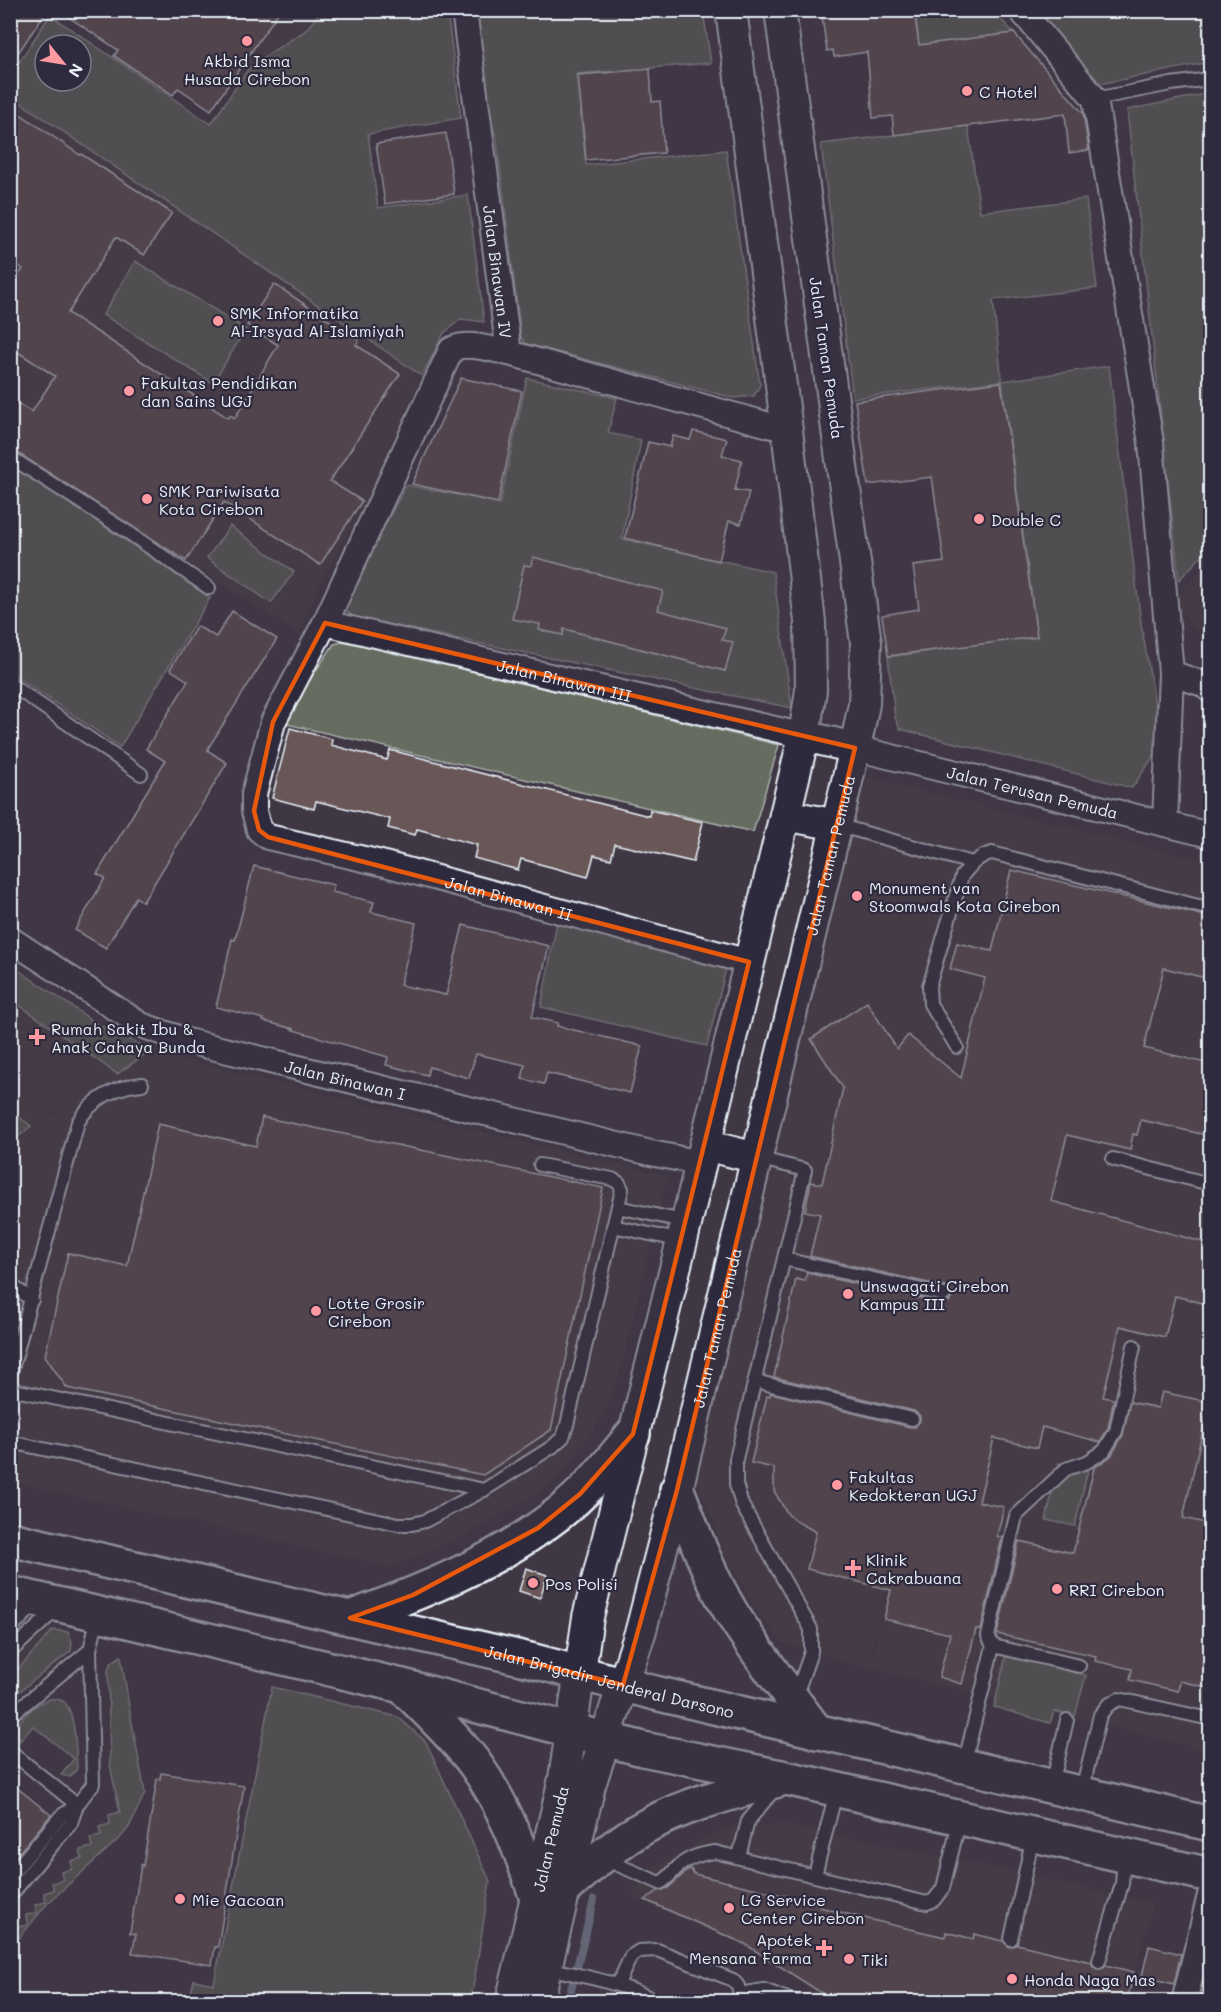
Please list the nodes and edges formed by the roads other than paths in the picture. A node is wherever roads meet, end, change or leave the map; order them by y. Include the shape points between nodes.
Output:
1 (464, 10) edge
2 (731, 10) edge
3 (780, 10) edge
4 (1021, 10) edge
5 (1210, 79) edge
6 (1095, 99) junction
7 (509, 353) junction
8 (787, 430) junction
9 (12, 463) edge
10 (209, 588) dead end
11 (325, 623) junction
12 (1171, 673) junction
13 (1208, 683) edge
14 (10, 684) edge
15 (804, 736) junction
16 (855, 748) junction
17 (141, 774) dead end
18 (785, 815) junction
19 (1165, 824) junction
20 (837, 825) junction
21 (1210, 835) edge
22 (972, 863) junction
23 (1210, 909) edge
24 (10, 939) edge
25 (750, 962) junction
26 (957, 1047) dead end
27 (142, 1084) dead end
28 (703, 1154) junction
29 (757, 1158) junction
30 (1113, 1159) dead end
31 (540, 1165) dead end
32 (1210, 1184) edge
33 (618, 1207) junction
34 (613, 1226) junction
35 (684, 1231) junction
36 (784, 1260) junction
37 (10, 1284) edge
38 (944, 1295) dead end
39 (32, 1300) junction
40 (1134, 1346) dead end
41 (10, 1377) edge
42 (755, 1381) junction
43 (10, 1389) edge
44 (912, 1419) dead end
45 (633, 1434) junction
46 (10, 1442) edge
47 (484, 1490) junction
48 (677, 1490) junction
49 (10, 1539) edge
50 (29, 1599) edge
51 (98, 1614) junction
52 (350, 1618) junction
53 (10, 1629) edge
54 (993, 1646) junction
55 (90, 1650) junction
56 (10, 1652) edge
57 (1079, 1666) dead end
58 (580, 1674) junction
59 (623, 1684) junction
60 (402, 1686) junction
61 (794, 1702) junction
62 (10, 1716) edge
63 (1210, 1719) edge
64 (1067, 1720) dead end
65 (573, 1730) junction
66 (818, 1732) junction
67 (605, 1739) junction
68 (10, 1751) edge
69 (964, 1766) junction
70 (786, 1778) junction
71 (837, 1790) junction
72 (1066, 1790) junction
73 (77, 1805) junction
74 (1136, 1807) junction
75 (961, 1818) junction
76 (1210, 1823) edge
77 (1033, 1835) junction
78 (1124, 1855) junction
79 (739, 1856) junction
80 (600, 1857) junction
81 (815, 1875) junction
82 (1210, 1875) edge
83 (10, 1876) edge
84 (551, 1892) junction
85 (1210, 1895) edge
86 (10, 1896) edge
87 (1011, 1939) dead end
88 (1204, 1953) edge
89 (1100, 1961) dead end
90 (544, 1967) junction
91 (618, 1984) junction
92 (741, 1997) edge
93 (511, 2001) edge
94 (538, 2001) edge
95 (658, 2001) edge
96 (796, 2001) edge
97 (1184, 2001) edge

1 - 7 street, Jalan Binawan IV
2 - 8 street
3 - 16 street, Jalan Taman Pemuda via 866,643 864,704
4 - 6 street
5 - 6 lane
6 - 12 street via 1151,443
7 - 8 street, Jalan Binawan IV
7 - 11 street via 468,346 457,346 451,351
8 - 15 street via 810,622 811,690
9 - 10 lane via 129,533
11 - 15 street, Jalan Binawan III
11 - 25 street, Jalan Binawan II via 273,722 254,794 259,830 268,837 403,868
12 - 13 street
12 - 19 street
14 - 17 lane
15 - 16 street
15 - 18 street
16 - 19 street, Jalan Terusan Pemuda
16 - 20 street, Jalan Taman Pemuda
18 - 20 street
18 - 25 street
19 - 21 street, Jalan Terusan Pemuda
20 - 22 lane
20 - 29 street, Jalan Taman Pemuda
22 - 23 lane via 992,854
22 - 26 lane via 962,876 929,986 930,1004
24 - 28 street, Jalan Binawan I via 141,1025 187,1041 651,1153
25 - 28 street
27 - 39 lane via 128,1085 92,1103 78,1122
28 - 29 street
28 - 35 street
29 - 36 lane via 805,1170
29 - 48 street, Jalan Taman Pemuda
30 - 32 lane
31 - 33 lane via 612,1179 622,1189
33 - 34 lane
33 - 35 lane
34 - 35 lane
34 - 47 lane via 562,1437
35 - 45 street
36 - 38 lane
36 - 42 lane
37 - 39 lane
39 - 41 lane
40 - 54 lane via 1116,1431 1104,1451 1088,1462 1066,1469 1016,1516 988,1636
42 - 44 lane
42 - 61 lane via 736,1459 736,1484 742,1505 811,1629 811,1652
43 - 47 lane
45 - 52 highway via 573,1501 519,1541 413,1595
45 - 58 street via 588,1617
46 - 47 lane via 398,1524 425,1521
48 - 59 street, Jalan Taman Pemuda
48 - 61 highway via 703,1558 731,1612
49 - 52 highway, Jalan Brigadir Jenderal Darsono
50 - 51 highway
50 - 53 lane
50 - 56 lane
51 - 55 lane
51 - 60 highway
52 - 58 highway, Jalan Brigadir Jenderal Darsono
54 - 57 lane
54 - 69 lane
55 - 62 lane
55 - 73 lane via 93,1784
58 - 59 highway, Jalan Brigadir Jenderal Darsono
58 - 65 street, Jalan Pemuda
59 - 66 highway, Jalan Brigadir Jenderal Darsono
59 - 67 street, Jalan Pemuda
60 - 65 highway
60 - 84 highway via 474,1763
61 - 66 highway
63 - 72 lane via 1119,1700 1108,1705
64 - 72 lane
65 - 67 highway
65 - 84 street, Jalan Pemuda
66 - 69 highway, Jalan Brigadir Jenderal Darsono
67 - 70 highway
67 - 84 street, Jalan Pemuda
68 - 73 lane
69 - 72 highway, Jalan Brigadir Jenderal Darsono
70 - 71 highway
70 - 79 lane via 748,1821
70 - 80 highway via 677,1811
71 - 75 highway
71 - 81 lane
72 - 74 highway, Jalan Brigadir Jenderal Darsono
73 - 83 lane via 61,1815
73 - 86 lane via 71,1823
74 - 76 highway, Jalan Brigadir Jenderal Darsono
74 - 78 highway
75 - 77 highway
75 - 81 lane via 943,1888 927,1903
77 - 78 highway
77 - 87 lane
78 - 82 highway
78 - 89 lane via 1122,1884
79 - 80 lane via 698,1854 660,1883
79 - 81 lane
80 - 84 highway
84 - 90 street, Jalan Pemuda
85 - 88 street
88 - 97 street
90 - 91 lane
90 - 93 street, Jalan Pemuda
90 - 94 street, Jalan Pemuda
91 - 92 lane via 631,1956 639,1951 657,1950 733,1980
91 - 95 lane
92 - 96 lane via 764,1990

